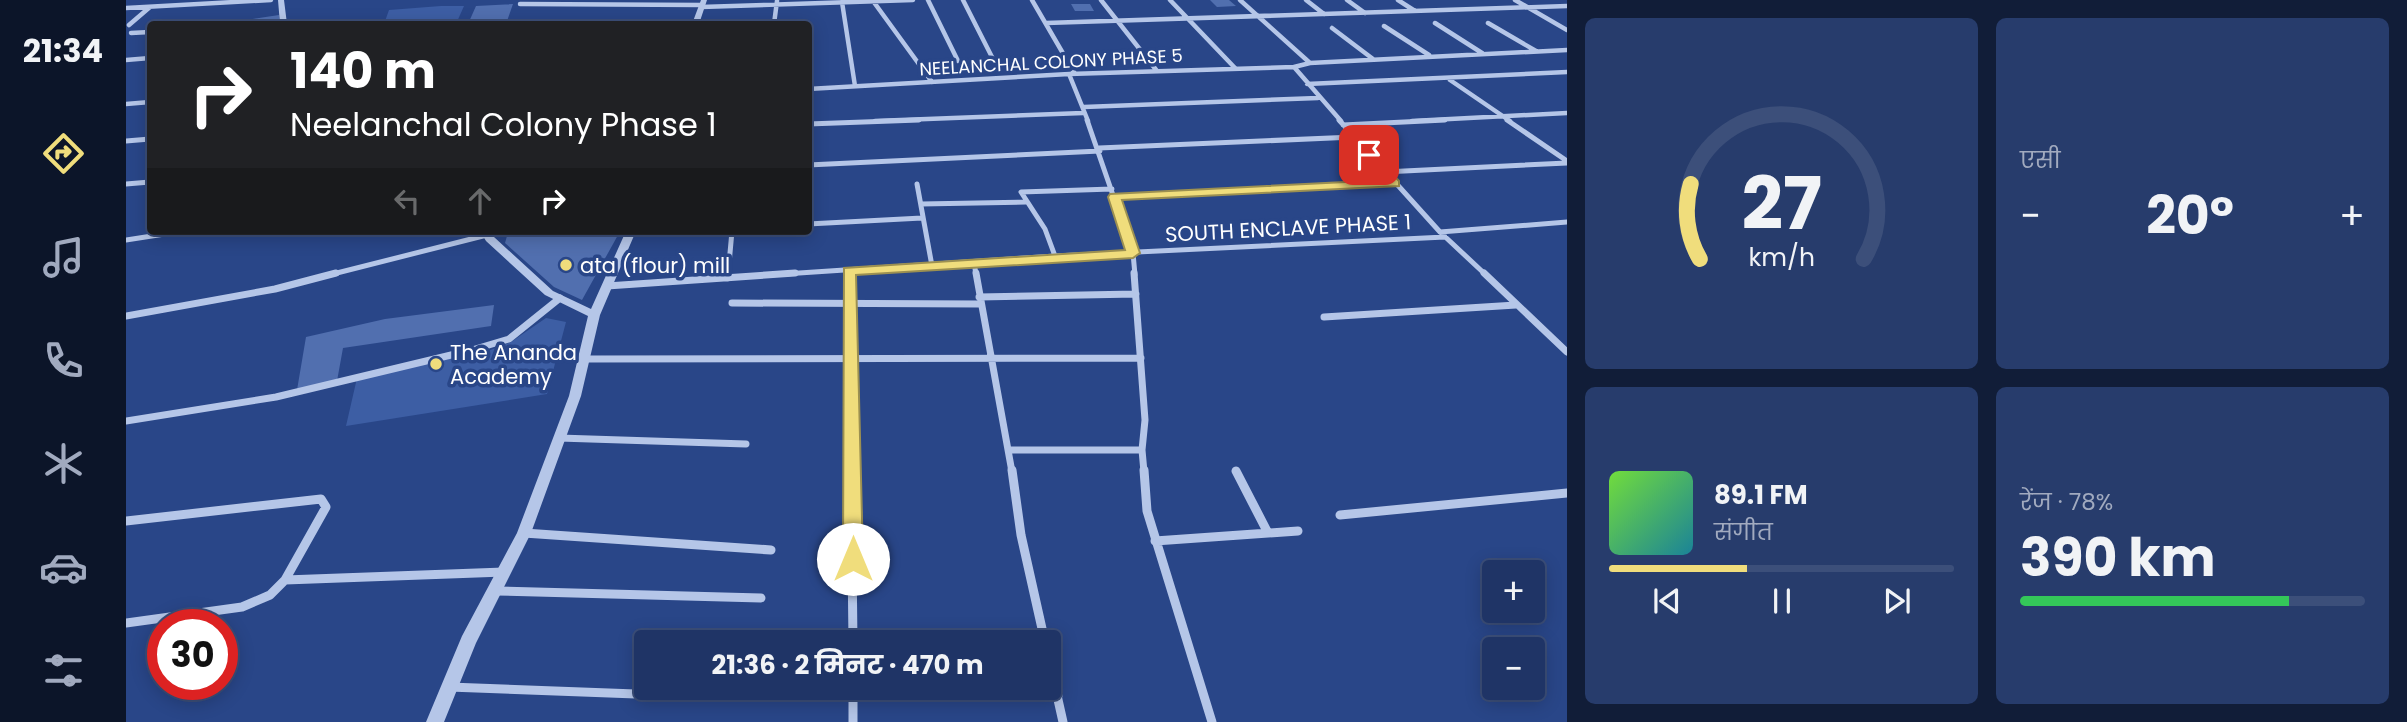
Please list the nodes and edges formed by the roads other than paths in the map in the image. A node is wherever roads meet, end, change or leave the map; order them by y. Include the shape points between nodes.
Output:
1 (271, 0) edge
2 (281, 0) edge
3 (914, 0) edge
4 (928, 0) edge
5 (963, 0) edge
6 (1032, 0) edge
7 (1101, 0) edge
8 (1170, 0) edge
9 (1240, 0) edge
10 (1306, 0) edge
11 (1347, 0) edge
12 (1398, 0) edge
13 (1515, 0) edge
14 (870, 1) edge
15 (778, 2) edge
16 (820, 2) edge
17 (842, 2) junction
18 (520, 4) dead end
19 (703, 4) edge
20 (1567, 6) edge
21 (151, 7) junction
22 (126, 8) edge
23 (1529, 8) junction
24 (1416, 11) junction
25 (1365, 13) junction
26 (1324, 14) junction
27 (1258, 16) junction
28 (1188, 19) junction
29 (284, 21) edge
30 (696, 21) edge
31 (775, 21) edge
32 (1118, 21) junction
33 (1046, 23) junction
34 (1435, 23) dead end
35 (1488, 23) dead end
36 (129, 25) dead end
37 (1384, 26) dead end
38 (1332, 28) dead end
39 (1567, 30) edge
40 (147, 32) edge
41 (131, 33) dead end
42 (1567, 50) edge
43 (1537, 51) junction
44 (1482, 53) junction
45 (1429, 56) junction
46 (147, 58) edge
47 (993, 59) dead end
48 (1373, 59) junction
49 (126, 60) edge
50 (958, 61) dead end
51 (1310, 63) junction
52 (1294, 67) junction
53 (1236, 68) junction
54 (1157, 71) junction
55 (1567, 72) edge
56 (1072, 74) junction
57 (1450, 79) junction
58 (932, 82) junction
59 (1307, 84) junction
60 (855, 86) junction
61 (812, 89) edge
62 (1318, 98) junction
63 (147, 102) edge
64 (126, 104) edge
65 (1084, 110) junction
66 (1567, 113) edge
67 (1502, 117) junction
68 (812, 124) edge
69 (1343, 125) junction
70 (1354, 137) junction
71 (147, 139) edge
72 (126, 141) edge
73 (1099, 150) junction
74 (1567, 162) edge
75 (812, 165) edge
76 (1384, 172) junction
77 (147, 182) edge
78 (1394, 183) junction
79 (126, 184) edge
80 (917, 184) dead end
81 (1113, 193) junction
82 (1026, 202) junction
83 (921, 204) junction
84 (922, 218) junction
85 (1567, 222) edge
86 (812, 223) edge
87 (1443, 234) junction
88 (158, 235) edge
89 (478, 235) edge
90 (488, 235) edge
91 (630, 235) edge
92 (732, 235) edge
93 (126, 240) edge
94 (1133, 253) junction
95 (1055, 256) junction
96 (974, 262) junction
97 (932, 266) junction
98 (849, 271) junction
99 (728, 278) junction
100 (607, 286) junction
101 (1136, 294) junction
102 (560, 298) junction
103 (980, 300) junction
104 (732, 303) dead end
105 (848, 303) junction
106 (1516, 305) junction
107 (594, 315) junction
108 (126, 316) edge
109 (1324, 317) dead end
110 (1566, 350) edge
111 (990, 358) junction
112 (1141, 358) junction
113 (584, 359) junction
114 (849, 359) junction
115 (126, 421) edge
116 (559, 438) junction
117 (746, 444) dead end
118 (1009, 450) junction
119 (1142, 450) junction
120 (1236, 471) dead end
121 (1567, 493) edge
122 (1340, 515) dead end
123 (126, 521) edge
124 (1298, 531) dead end
125 (524, 533) junction
126 (1268, 533) junction
127 (1155, 541) junction
128 (771, 550) dead end
129 (505, 572) junction
130 (285, 580) junction
131 (496, 591) junction
132 (761, 598) dead end
133 (126, 623) edge
134 (853, 630) edge
135 (1042, 630) edge
136 (448, 687) junction
137 (634, 694) edge
138 (853, 700) edge
139 (1059, 700) edge
140 (435, 722) edge
141 (853, 722) edge
142 (1063, 722) edge
143 (1212, 722) edge

1 - 21 street
2 - 29 street
3 - 14 street
4 - 50 street
5 - 47 street
6 - 33 street
7 - 32 street
8 - 28 street
9 - 27 street
10 - 26 street
11 - 25 street
12 - 24 street
13 - 23 street
14 - 17 street
14 - 58 street
15 - 16 street
15 - 19 street
15 - 31 street
16 - 17 street
17 - 60 street
18 - 19 street
19 - 30 street
20 - 23 street
21 - 22 street
21 - 36 street
23 - 24 street
23 - 39 street
24 - 25 street
25 - 26 street
26 - 27 street
27 - 28 street
27 - 51 street
28 - 32 street
28 - 53 street
32 - 33 street
32 - 54 street
33 - 56 street
34 - 44 street
35 - 43 street
37 - 45 street
38 - 48 street
40 - 41 street
42 - 43 street, NEELANCHAL COLONY PHASE 5
43 - 44 street, NEELANCHAL COLONY PHASE 5
44 - 45 street, NEELANCHAL COLONY PHASE 5
45 - 48 street, NEELANCHAL COLONY PHASE 5
46 - 49 street
48 - 51 street, NEELANCHAL COLONY PHASE 5
51 - 52 street, NEELANCHAL COLONY PHASE 5
52 - 53 street, NEELANCHAL COLONY PHASE 5
52 - 59 street
53 - 54 street, NEELANCHAL COLONY PHASE 5
54 - 56 street, NEELANCHAL COLONY PHASE 5
55 - 57 street
56 - 58 street, NEELANCHAL COLONY PHASE 5
56 - 65 street
57 - 59 street
57 - 67 street
58 - 60 street, NEELANCHAL COLONY PHASE 5
59 - 62 street
60 - 61 street, NEELANCHAL COLONY PHASE 5
62 - 65 street
62 - 69 street
63 - 64 street
65 - 68 street
65 - 73 street
66 - 67 street
67 - 69 street
67 - 74 street
69 - 70 street
70 - 73 street
70 - 76 street
71 - 72 street
73 - 75 street
73 - 81 street
74 - 76 street
76 - 78 street
77 - 79 street
78 - 81 street
78 - 87 street
80 - 83 street
81 - 82 street via 1021,192
81 - 94 street
82 - 83 street
82 - 95 street via 1045,229
83 - 84 street
84 - 86 street
84 - 97 street
85 - 87 street, SOUTH ENCLAVE PHASE 1
87 - 94 street, SOUTH ENCLAVE PHASE 1
87 - 106 street
88 - 93 street
89 - 108 street via 275,289
90 - 102 street
91 - 100 street
92 - 99 street
94 - 95 street, SOUTH ENCLAVE PHASE 1
94 - 101 street
95 - 96 street, SOUTH ENCLAVE PHASE 1
96 - 97 street, SOUTH ENCLAVE PHASE 1
96 - 103 street
97 - 98 street, SOUTH ENCLAVE PHASE 1
98 - 99 street, SOUTH ENCLAVE PHASE 1
98 - 105 street
99 - 100 street, SOUTH ENCLAVE PHASE 1
100 - 107 street
101 - 103 street
101 - 112 street
102 - 107 street
102 - 115 street via 509,339 472,350 276,397
103 - 105 street
103 - 111 street
104 - 105 street
105 - 114 street
106 - 109 street
106 - 110 street
107 - 113 street
111 - 112 street
111 - 114 street
111 - 118 street
112 - 119 street
113 - 114 street
113 - 116 street
114 - 134 street
116 - 117 street
116 - 125 street
118 - 119 street
118 - 135 street via 1021,535
119 - 127 street via 1147,512
120 - 126 street
121 - 122 street
123 - 130 street via 321,499 326,507
124 - 126 street
125 - 128 street
125 - 129 street
126 - 127 street
127 - 143 street
129 - 130 street
129 - 131 street
130 - 133 street via 270,595 242,607
131 - 132 street
131 - 136 street
136 - 137 street
136 - 140 street
138 - 141 street
139 - 142 street

